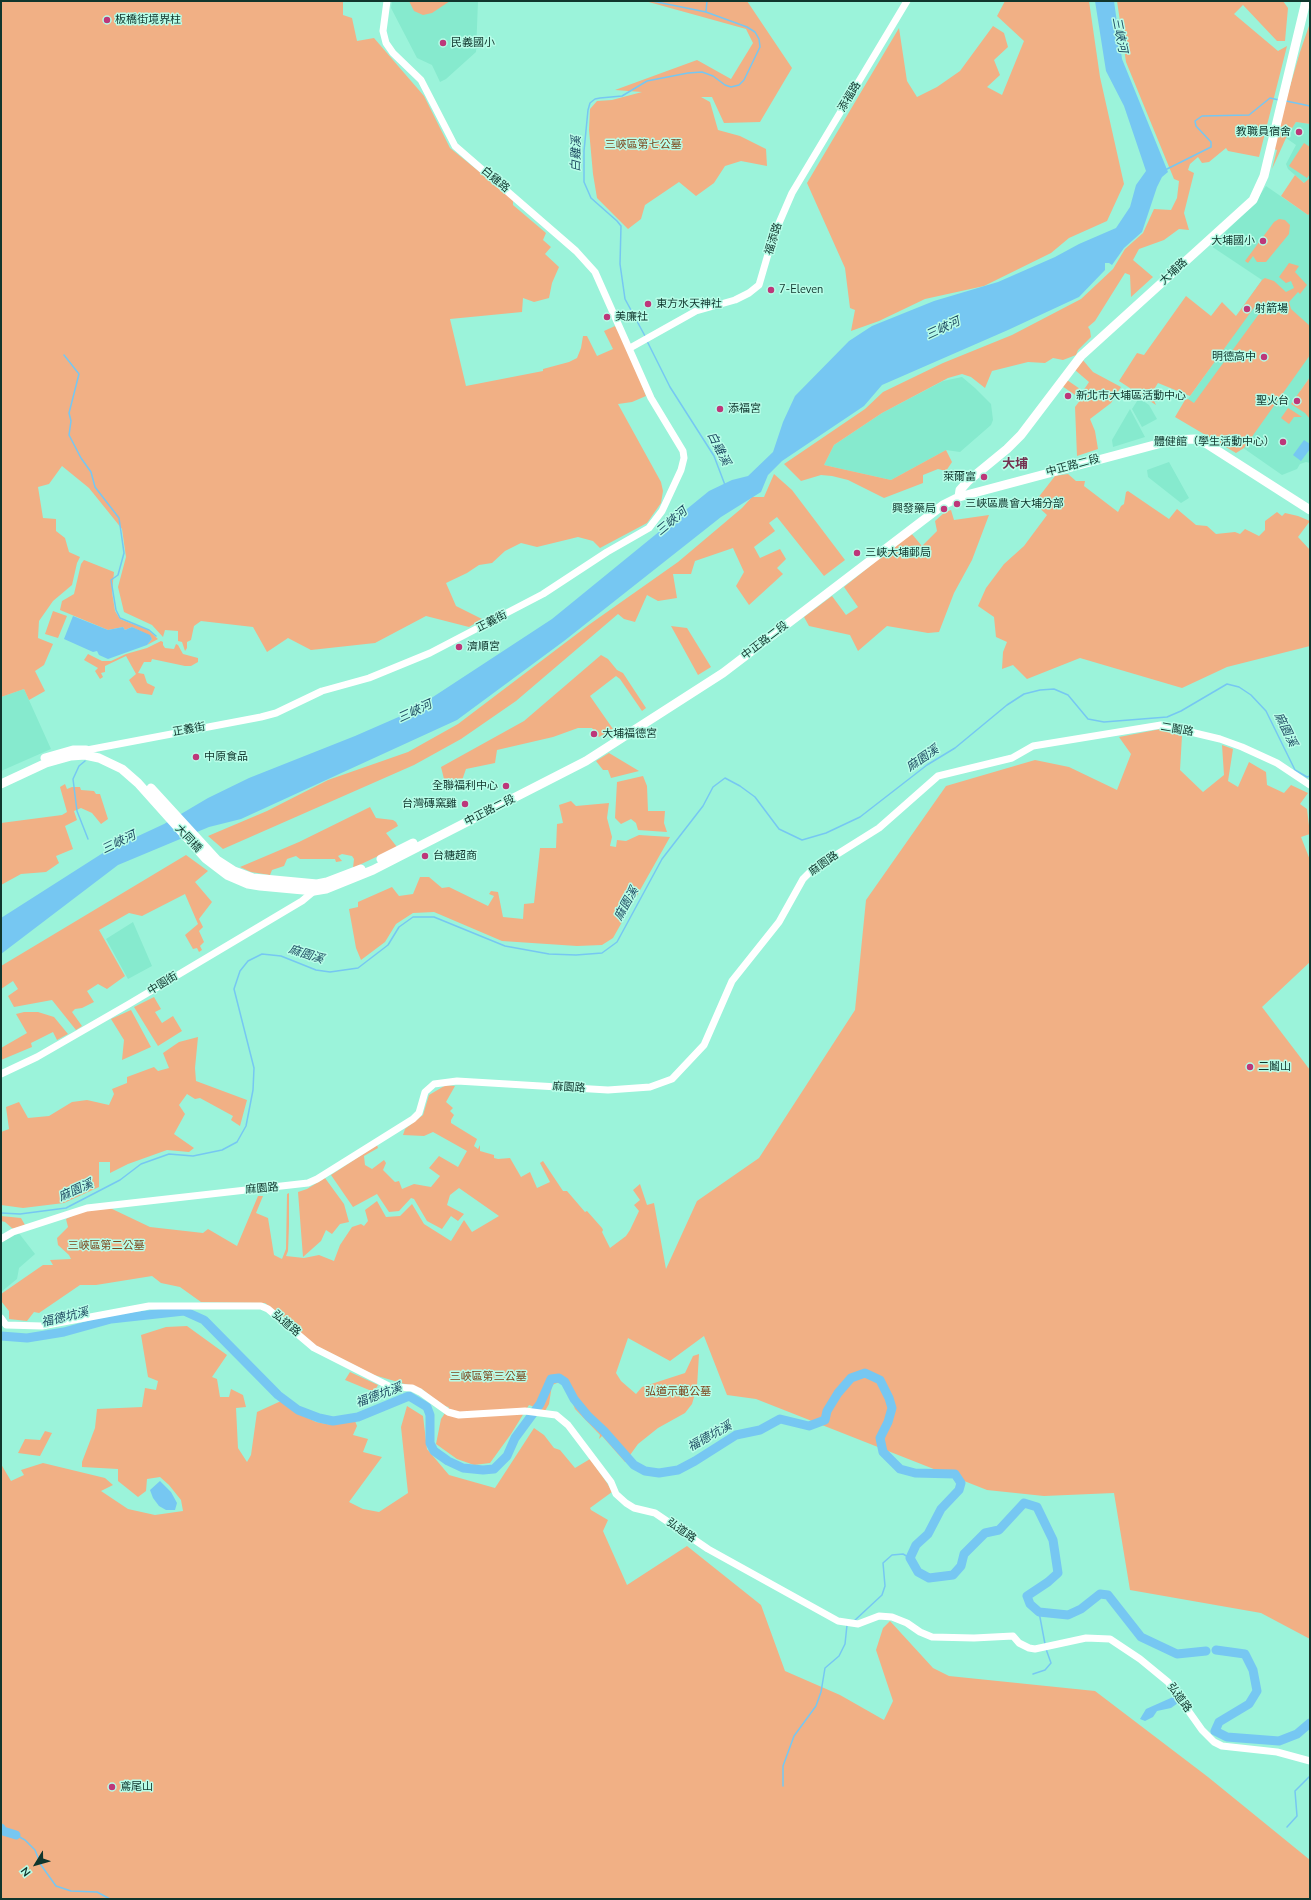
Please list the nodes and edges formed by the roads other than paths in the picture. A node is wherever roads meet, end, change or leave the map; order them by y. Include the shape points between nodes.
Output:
1 (387, 1) edge
2 (907, 1) edge
3 (1306, 1) edge
4 (792, 193) joint
5 (630, 348) junction
6 (959, 494) junction
7 (1310, 503) edge
8 (1310, 510) edge
9 (1032, 746) joint
10 (86, 752) junction
11 (1, 777) edge
12 (1, 784) edge
13 (1310, 785) edge
14 (216, 864) joint
15 (315, 888) junction
16 (1, 1074) edge
17 (1, 1239) edge
18 (1, 1318) edge
19 (1310, 1761) edge

1 - 5 street, 白雞路 via 383,31 386,43 421,80 456,146 529,208 590,265
2 - 4 street, 添福路
3 - 6 main road, 大埔路 via 1264,176 1253,200 1081,356 1021,435 968,481
4 - 5 street, 福添路 via 773,237 759,285 735,300 696,312
5 - 10 street, 正義街 via 651,398 679,442 684,458 669,499 649,528 512,612 430,653 368,678 322,691 261,718
6 - 7 main road, 中正路二段 via 1161,437 1185,433 1197,434 1211,440
6 - 8 main road, 中正路二段 via 1173,440 1195,439 1207,444
6 - 15 main road, 中正路二段 via 941,499 720,668 583,758 360,870
9 - 13 street, 二鬮路 via 1161,725 1242,747 1277,763
9 - 17 street, 麻園路 via 1012,758 938,776 879,828 812,870 803,879 779,922 732,981 704,1045 672,1080 650,1087 608,1090 457,1081 434,1084 425,1092 420,1113 317,1180 87,1208 13,1232
10 - 11 main road via 73,750 58,753
10 - 12 main road via 46,763
10 - 14 main road, 大同橋 via 122,769 165,809
14 - 15 main road, 中正路二段 via 235,879 248,884
15 - 16 street, 中園街 via 302,901 129,1004 37,1057
18 - 19 street, 弘道路 via 6,1325 54,1325 149,1306 261,1306 314,1348 391,1387 412,1388 448,1412 459,1415 524,1411 556,1415 568,1425 611,1482 616,1494 626,1503 656,1513 708,1549 833,1618 858,1624 879,1616 892,1616 932,1636 1013,1636 1028,1648 1086,1638 1110,1639 1168,1682 1202,1730 1214,1742 1222,1746 1277,1752

